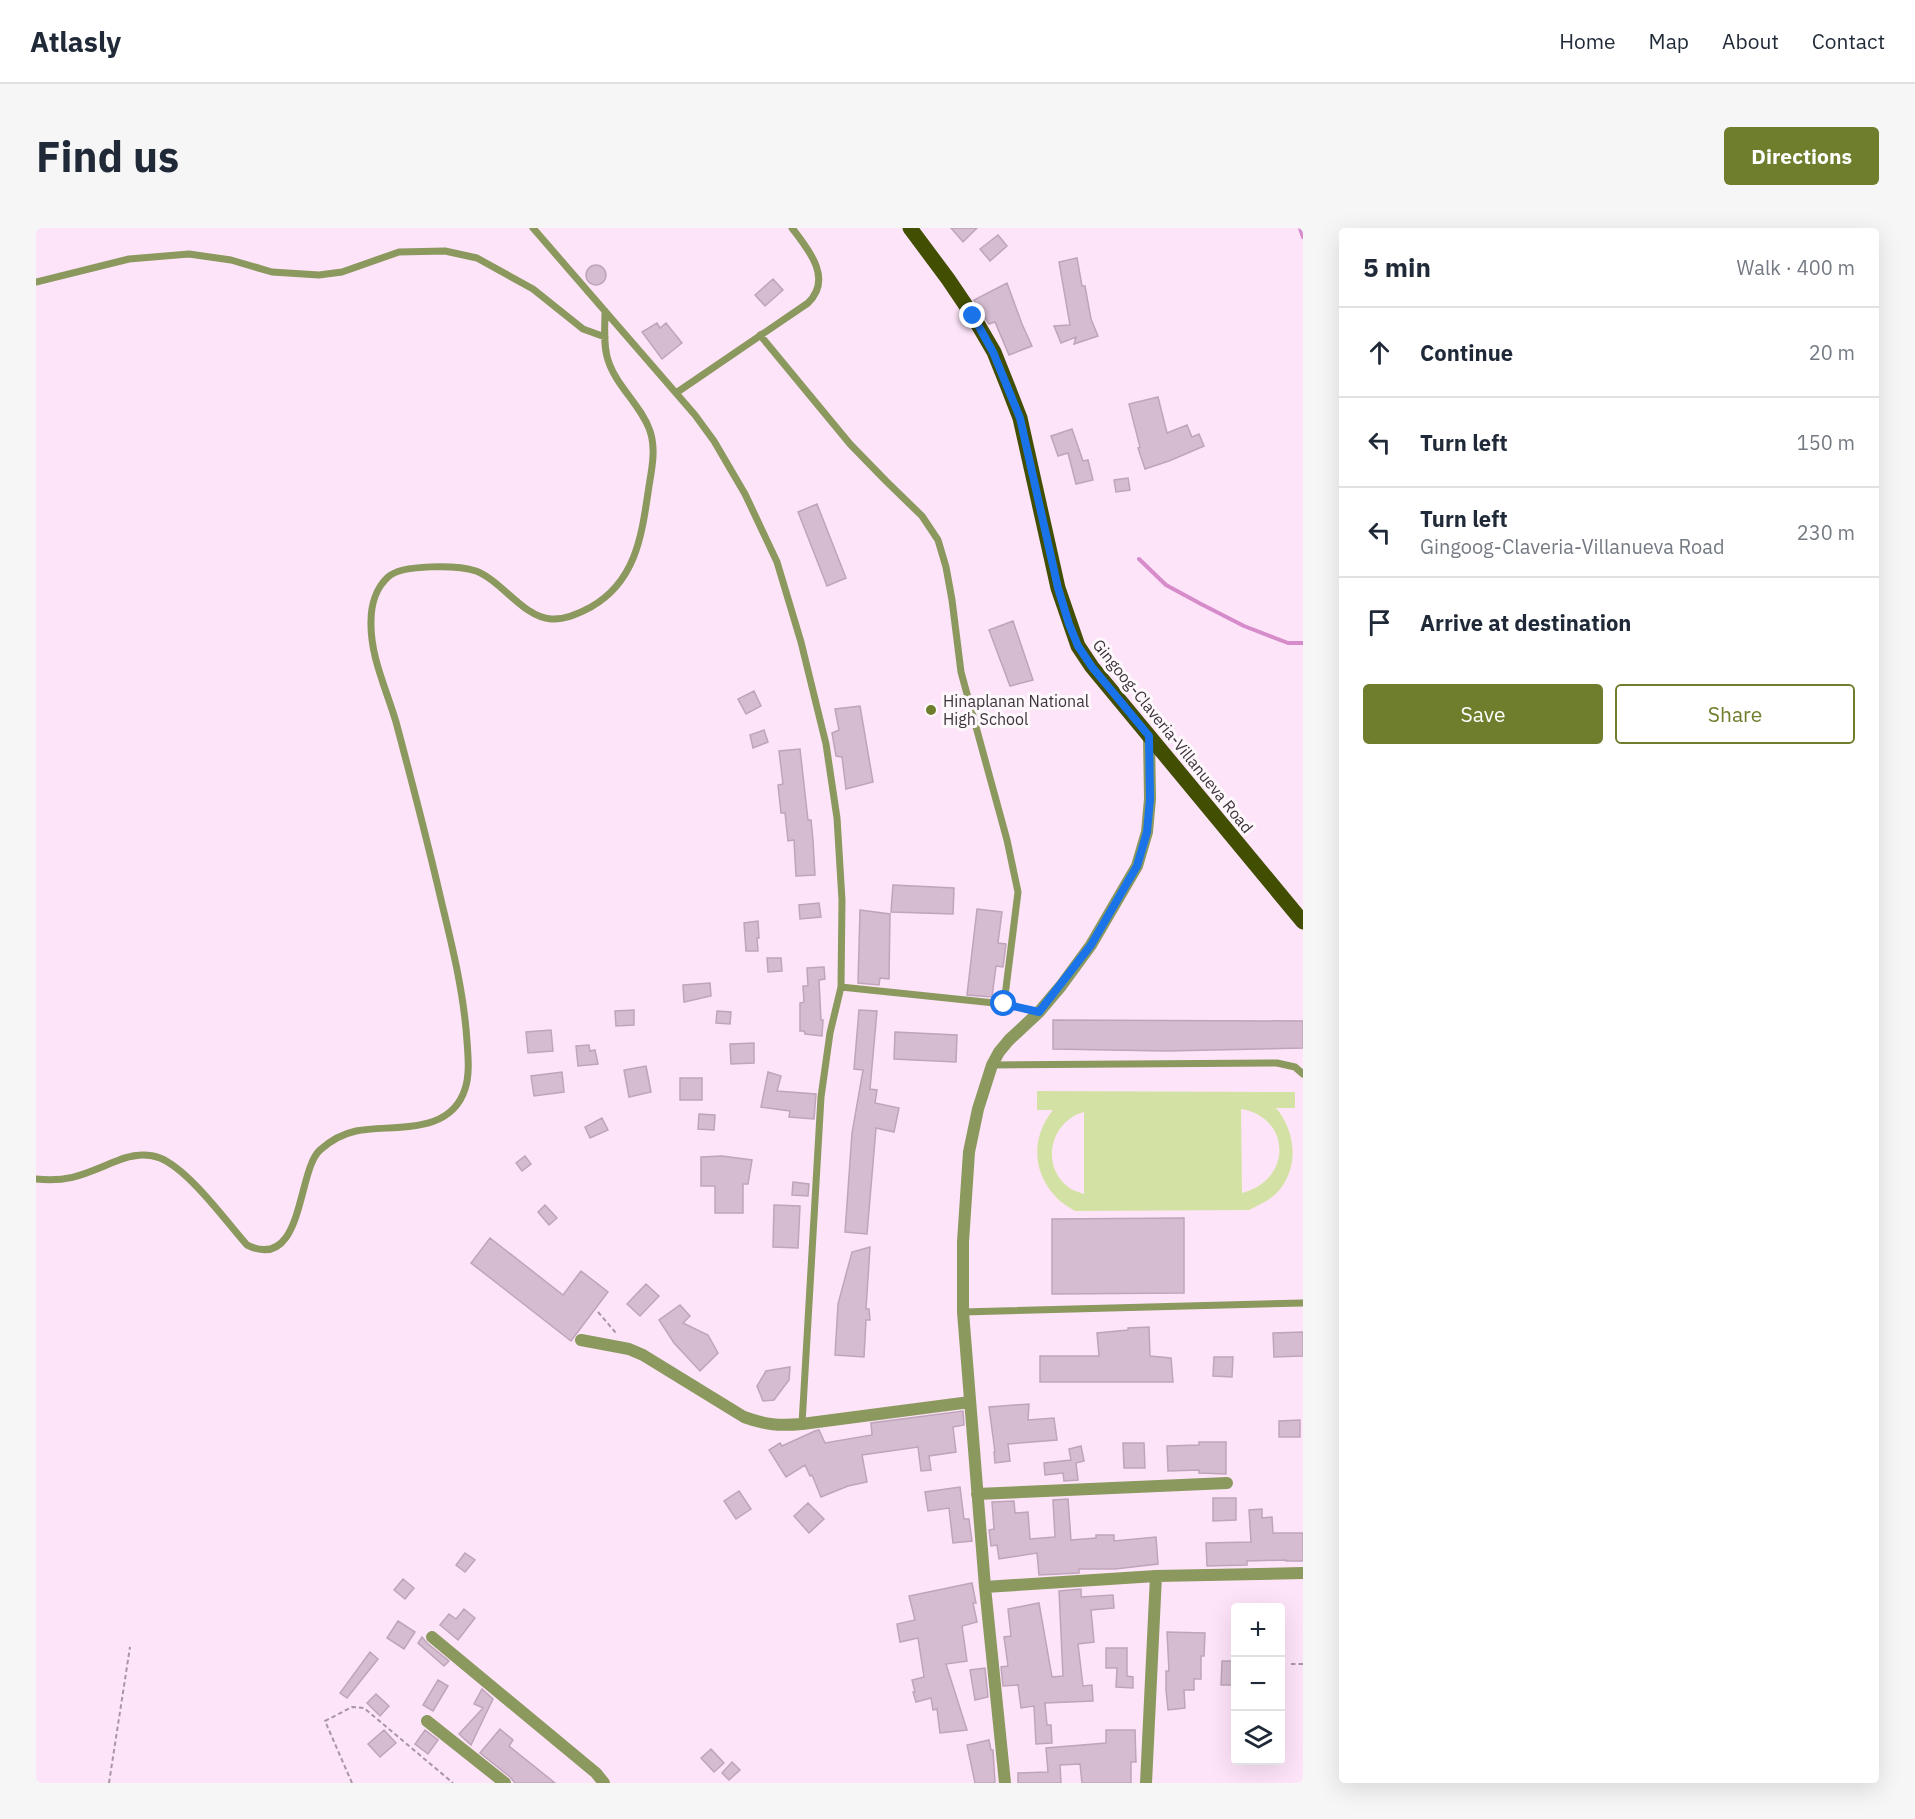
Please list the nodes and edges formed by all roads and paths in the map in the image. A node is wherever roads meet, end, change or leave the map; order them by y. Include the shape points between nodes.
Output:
1 (533, 228) edge
2 (792, 228) edge
3 (910, 228) edge
4 (36, 282) edge
5 (605, 311) junction
6 (760, 336) junction
7 (605, 337) junction
8 (676, 393) junction
9 (1149, 736) junction
10 (1303, 922) edge
11 (841, 987) junction
12 (1004, 1004) junction
13 (1039, 1012) junction
14 (993, 1065) junction
15 (1303, 1074) edge
16 (36, 1179) edge
17 (1303, 1302) edge
18 (598, 1312) dead end
19 (963, 1312) junction
20 (581, 1340) dead end
21 (629, 1349) junction
22 (970, 1402) junction
23 (802, 1424) junction
24 (1227, 1483) dead end
25 (977, 1494) junction
26 (1303, 1573) edge
27 (1156, 1576) junction
28 (985, 1587) junction
29 (432, 1637) dead end
30 (130, 1647) dead end
31 (1291, 1664) dead end
32 (1303, 1664) edge
33 (427, 1721) dead end
34 (109, 1783) edge
35 (352, 1783) edge
36 (453, 1783) edge
37 (505, 1783) edge
38 (604, 1783) edge
39 (1005, 1783) edge
40 (1146, 1783) edge

1 - 5 lane
2 - 6 lane via 818,270 819,287 808,303
3 - 9 main road, Gingoog-Claveria-Villanueva Road via 973,316 1012,397 1058,588 1078,646
4 - 7 lane via 129,259 189,254 231,260 272,272 319,275 342,272 399,252 445,251 477,258 533,289 583,328
5 - 7 lane
5 - 8 lane
6 - 8 lane
6 - 12 lane via 850,444 922,516 938,540 952,600 961,672 1018,892
7 - 16 lane via 608,362 650,428 653,442 642,537 628,569 610,592 591,606 550,619 532,613 479,572 457,567 419,567 390,574 375,594 370,620 374,658 414,792 465,1010 468,1065 465,1089 455,1108 438,1121 355,1131 334,1139 316,1154 291,1230 269,1249 257,1250 247,1245 179,1169 158,1157 122,1159 73,1179
8 - 11 lane via 714,441 745,494 777,562 801,642 826,744 837,818 842,900
9 - 10 main road, Gingoog-Claveria-Villanueva Road
9 - 13 street via 1147,832 1137,866 1091,945
11 - 12 lane
11 - 23 lane via 821,1097
12 - 13 lane
13 - 14 street via 1009,1040
14 - 15 lane via 1277,1063 1295,1067
14 - 19 street via 969,1152
17 - 19 lane
18 - 21 path
19 - 22 street
20 - 21 street
21 - 23 street via 744,1417 762,1424
22 - 23 street
22 - 25 street
24 - 25 street
25 - 28 street
26 - 27 street
27 - 28 street
27 - 40 street
28 - 39 street
29 - 38 street
30 - 34 path
31 - 32 path
33 - 37 street
35 - 36 path via 325,1721 352,1707 364,1708

